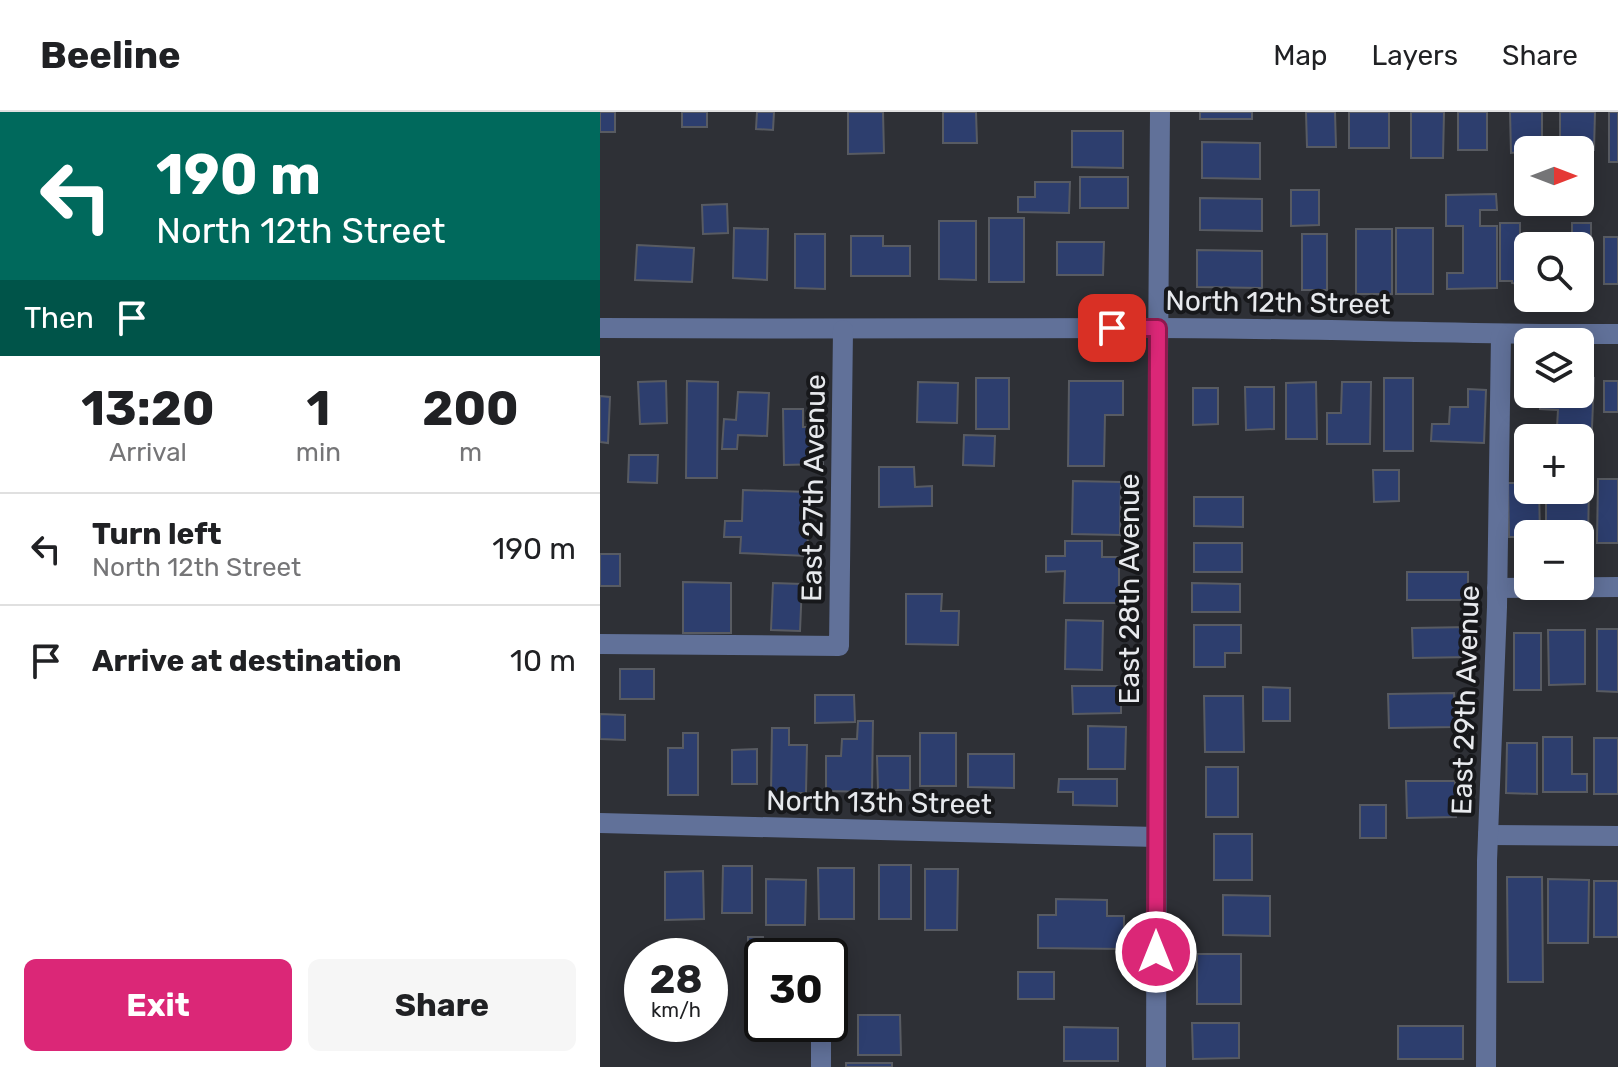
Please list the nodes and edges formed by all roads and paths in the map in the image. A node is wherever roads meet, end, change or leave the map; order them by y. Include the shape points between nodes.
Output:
1 (1160, 112) edge
2 (600, 328) edge
3 (1158, 328) junction
4 (843, 330) junction
5 (1618, 334) edge
6 (1501, 335) junction
7 (1618, 587) edge
8 (1497, 588) junction
9 (600, 644) edge
10 (600, 823) edge
11 (1488, 835) junction
12 (1618, 836) edge
13 (1156, 837) junction
14 (821, 1042) edge
15 (821, 1067) edge
16 (1156, 1067) edge
17 (1486, 1067) edge

1 - 3 street, East 28th Avenue
2 - 4 street, North 12th Street
3 - 4 street, North 12th Street
3 - 6 street, North 12th Street
3 - 13 street, East 28th Avenue
4 - 9 street, East 27th Avenue via 839,646
5 - 6 street, North 12th Street
6 - 8 street, East 29th Avenue
7 - 8 street
8 - 11 street, East 29th Avenue
10 - 13 street, North 13th Street
11 - 12 street
11 - 17 street, East 29th Avenue
13 - 16 street, East 28th Avenue
14 - 15 street

